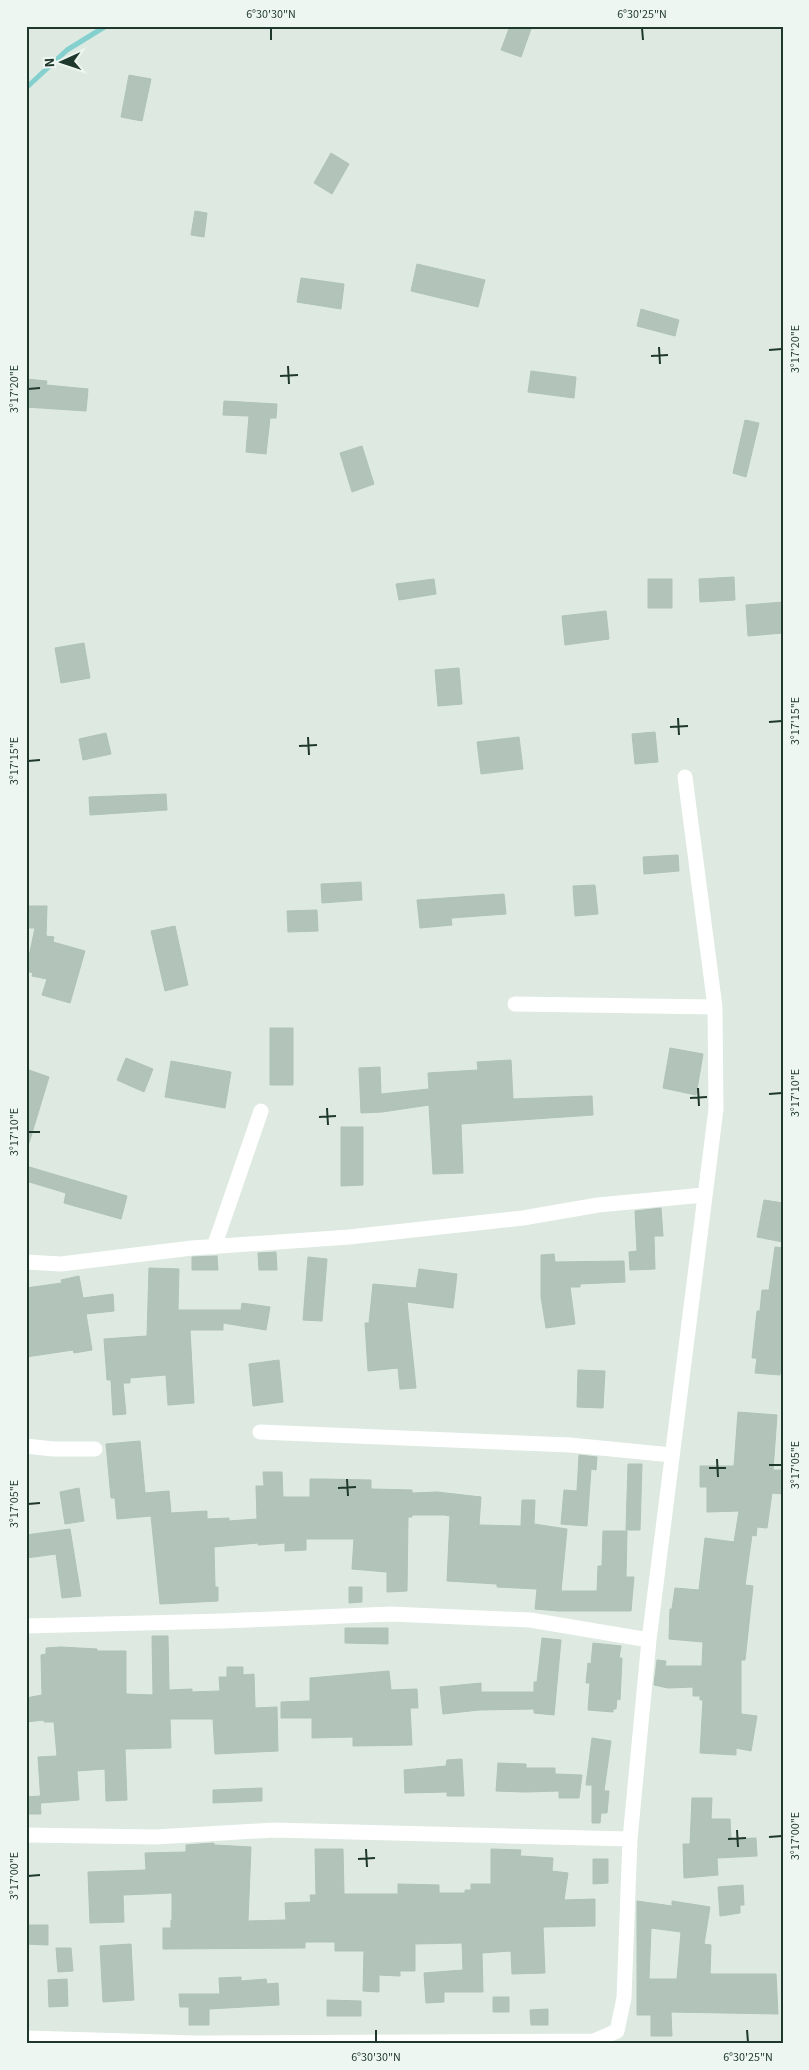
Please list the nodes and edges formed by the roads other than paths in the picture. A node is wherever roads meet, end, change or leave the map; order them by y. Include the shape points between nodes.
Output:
1 (685, 777) dead end
2 (515, 1004) dead end
3 (715, 1007) junction
4 (260, 1111) dead end
5 (704, 1195) junction
6 (214, 1247) junction
7 (26, 1262) edge
8 (260, 1432) dead end
9 (26, 1446) edge
10 (96, 1449) dead end
11 (672, 1455) junction
12 (26, 1626) edge
13 (649, 1640) junction
14 (26, 1835) edge
15 (630, 1839) junction
16 (26, 2038) edge

1 - 3 street
2 - 3 street
3 - 5 street via 716,1109
4 - 6 street
5 - 6 street via 598,1205 522,1218 349,1237
5 - 11 street
6 - 7 street via 61,1264
8 - 11 street via 570,1445
9 - 10 street
11 - 13 street
12 - 13 street via 391,1614 530,1620
13 - 15 street
14 - 15 street via 156,1837 274,1830
15 - 16 street via 624,1998 617,2031 594,2041 197,2044

